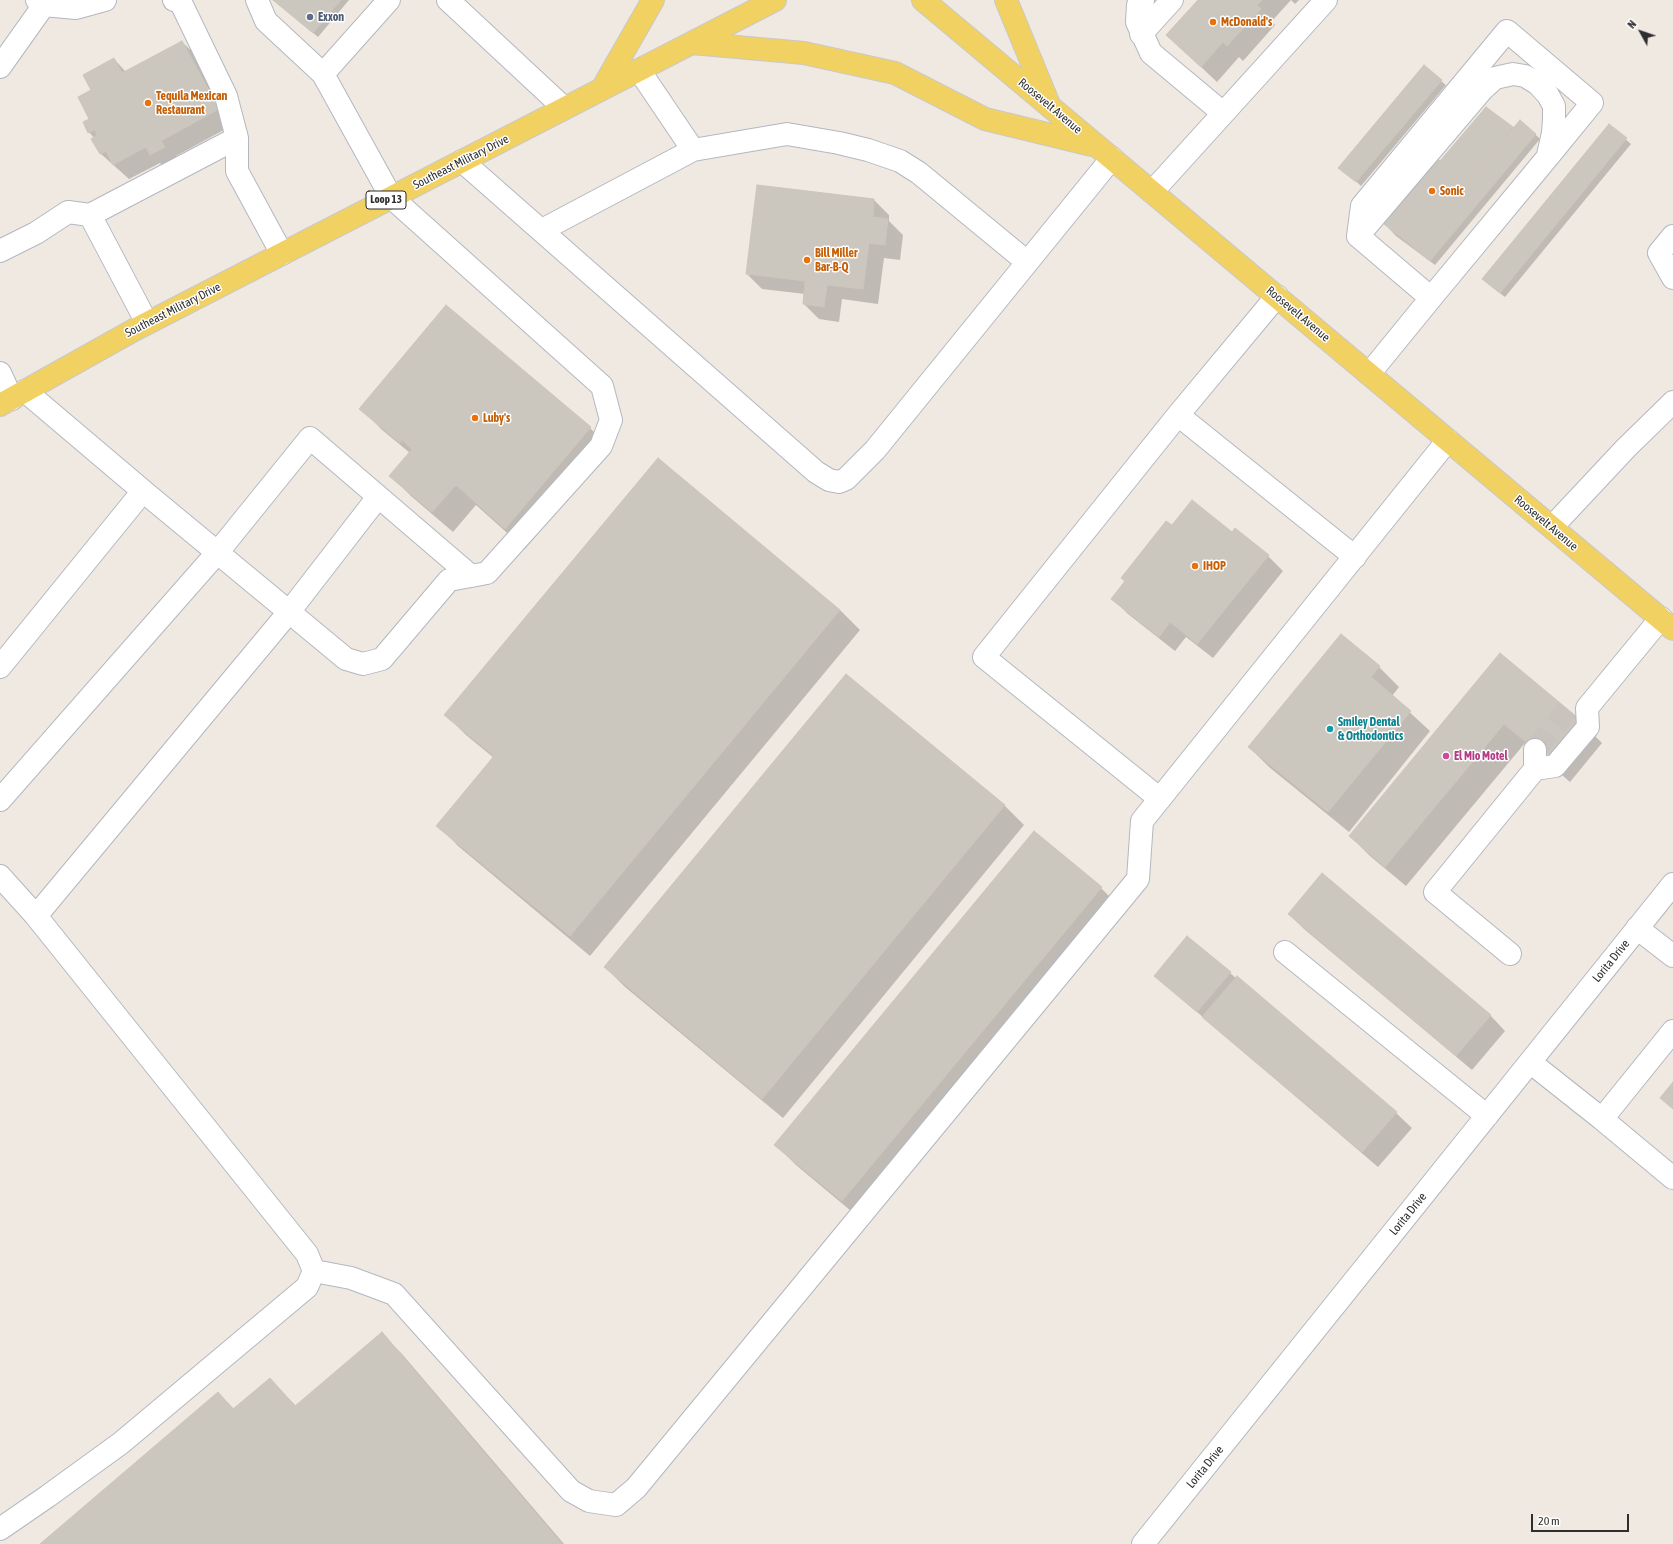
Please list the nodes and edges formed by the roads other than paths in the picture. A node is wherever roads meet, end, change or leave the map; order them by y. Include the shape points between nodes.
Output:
1 (105, 0) edge
2 (174, 0) edge
3 (257, 0) edge
4 (389, 0) edge
5 (448, 0) edge
6 (652, 0) edge
7 (775, 0) edge
8 (923, 0) edge
9 (1006, 0) edge
10 (1143, 0) edge
11 (1172, 0) edge
12 (1326, 0) edge
13 (41, 2) edge
14 (1141, 34) junction
15 (692, 43) junction
16 (0, 67) edge
17 (639, 70) junction
18 (323, 74) junction
19 (602, 89) junction
20 (1049, 105) junction
21 (564, 108) junction
22 (1223, 113) junction
23 (237, 138) junction
24 (693, 150) junction
25 (1105, 152) junction
26 (1547, 158) junction
27 (462, 161) junction
28 (1152, 192) junction
29 (391, 197) junction
30 (90, 216) junction
31 (542, 230) junction
32 (1358, 236) junction
33 (1673, 236) edge
34 (0, 251) edge
35 (282, 254) junction
36 (1027, 262) junction
37 (1673, 278) edge
38 (1277, 296) junction
39 (1431, 298) junction
40 (147, 323) junction
41 (0, 374) edge
42 (1369, 374) junction
43 (12, 398) edge
44 (1673, 402) edge
45 (1178, 415) junction
46 (1448, 440) junction
47 (144, 491) junction
48 (378, 497) junction
49 (1552, 527) junction
50 (217, 553) junction
51 (1355, 557) junction
52 (471, 576) junction
53 (289, 612) junction
54 (1667, 624) edge
55 (0, 667) edge
56 (1160, 799) junction
57 (0, 800) edge
58 (1, 880) edge
59 (1673, 884) edge
60 (36, 916) junction
61 (1637, 928) junction
62 (1671, 951) edge
63 (1286, 952) dead end
64 (1510, 954) dead end
65 (1673, 1031) edge
66 (1530, 1062) junction
67 (1487, 1116) junction
68 (1602, 1118) junction
69 (1673, 1178) edge
70 (314, 1271) junction
71 (0, 1529) edge
72 (1143, 1544) edge

1 - 13 street via 76,8
2 - 23 street via 181,3 226,96
3 - 18 street via 266,21
4 - 18 street
5 - 21 street
6 - 19 main road
7 - 15 main road, Southeast Military Drive / Loop 13
8 - 20 main road, Roosevelt Avenue
9 - 20 main road
10 - 14 street via 1138,5 1137,22
11 - 14 street
12 - 22 street
13 - 16 street
14 - 22 street via 1151,52
15 - 17 main road, Southeast Military Drive / Loop 13
15 - 25 main road via 804,54 895,73 985,119
17 - 19 main road, Southeast Military Drive / Loop 13
17 - 24 street
18 - 29 street
19 - 21 main road, Southeast Military Drive / Loop 13
20 - 25 main road, Roosevelt Avenue
21 - 27 main road, Southeast Military Drive / Loop 13
22 - 28 street
23 - 30 street
23 - 35 street via 237,171
24 - 31 street
24 - 36 street via 788,134 839,142 868,150 900,161 919,173
25 - 28 main road, Roosevelt Avenue
25 - 36 street
26 - 32 street via 1554,119 1554,106 1548,95 1538,84 1525,76 1504,75 1495,78
26 - 32 street via 1592,103 1507,31 1362,206
26 - 39 street
27 - 29 main road, Southeast Military Drive / Loop 13
27 - 31 street
28 - 38 main road, Roosevelt Avenue
29 - 35 main road, Southeast Military Drive / Loop 13
29 - 52 street via 602,386 611,420 601,446 487,573
30 - 34 street via 68,212 36,233
30 - 40 street
31 - 36 street via 816,472 829,480 839,482 846,479 875,450
32 - 39 street
33 - 37 street via 1659,253
35 - 40 main road, Southeast Military Drive / Loop 13
38 - 42 main road, Roosevelt Avenue
38 - 45 street
39 - 42 street
40 - 43 main road, Southeast Military Drive / Loop 13
41 - 43 street
42 - 46 main road, Roosevelt Avenue
43 - 47 street
44 - 49 street
45 - 51 street
45 - 56 street via 984,658
46 - 49 main road, Roosevelt Avenue
46 - 51 street
47 - 50 street
47 - 55 street
48 - 50 street via 310,438
48 - 52 street
48 - 53 street
49 - 54 main road, Roosevelt Avenue
50 - 53 street
50 - 57 street
51 - 56 street
52 - 53 street via 449,580 382,659 363,664 346,659
53 - 60 street
54 - 64 street via 1578,709 1588,726 1555,766 1535,759 1436,892
56 - 70 street via 1142,821 1138,879 641,1482 616,1505 589,1501 571,1491 394,1294 351,1278
58 - 60 street
59 - 61 street, Lorita Drive
60 - 70 street via 307,1254
61 - 62 street
61 - 66 street, Lorita Drive
63 - 67 street
65 - 68 street
66 - 67 street, Lorita Drive
66 - 68 street
67 - 72 street, Lorita Drive
68 - 69 street
70 - 71 street via 308,1287 121,1443

